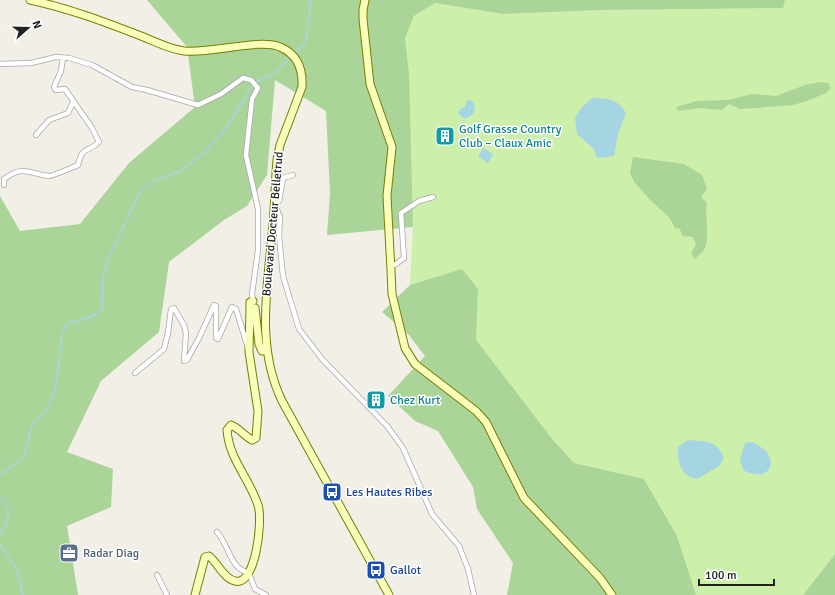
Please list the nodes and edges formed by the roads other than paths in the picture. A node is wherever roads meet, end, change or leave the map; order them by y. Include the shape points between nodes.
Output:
1 (30, 0) edge
2 (365, 0) edge
3 (63, 58) junction
4 (0, 64) edge
5 (73, 102) junction
6 (36, 135) dead end
7 (293, 174) dead end
8 (4, 185) dead end
9 (433, 197) dead end
10 (275, 205) junction
11 (390, 266) junction
12 (253, 301) junction
13 (266, 351) junction
14 (249, 352) junction
15 (135, 373) dead end
16 (217, 532) dead end
17 (249, 573) junction
18 (157, 575) dead end
19 (167, 595) edge
20 (196, 595) edge
21 (266, 595) edge
22 (389, 595) edge
23 (474, 595) edge
24 (612, 595) edge

1 - 10 street, Boulevard Docteur Belletrud via 82,14 181,50 209,51 271,44 288,51 301,68 302,86 280,145 275,175
2 - 11 street via 363,19 370,84 392,147 387,196
3 - 4 street
3 - 5 street via 61,71 54,86 56,90 65,89
3 - 12 street via 92,65 132,88 198,104 222,94 243,78 251,80 258,88 252,99 246,155 258,209 258,250
5 - 6 street via 68,113 49,120
5 - 8 street via 99,142 93,148 84,150 80,154 78,165 73,168 50,176 26,170 18,171 4,179
7 - 10 street via 283,178 279,201
9 - 11 street via 419,201 401,213 404,258
10 - 13 street, Boulevard Docteur Belletrud via 265,322
10 - 23 street via 280,217 283,276 299,329 322,359 387,426 403,448 432,514 459,546
11 - 24 street via 392,294 402,338 410,359 476,411 486,422 524,498 600,578
12 - 13 street via 259,344 262,351
12 - 14 street via 250,302
13 - 22 street, Boulevard Docteur Belletrud via 272,378 282,401
14 - 15 street via 236,309 232,307 218,340 216,338 217,315 214,305 199,338 184,361 186,333 174,308 171,309 168,338 164,349
14 - 17 street via 258,411 256,438 252,440 245,437 235,427 231,426 227,430 232,455 259,506 257,551
16 - 17 street via 233,563 241,571
17 - 20 street via 243,581 232,580 209,556 205,558
17 - 21 street via 255,589
18 - 19 street

